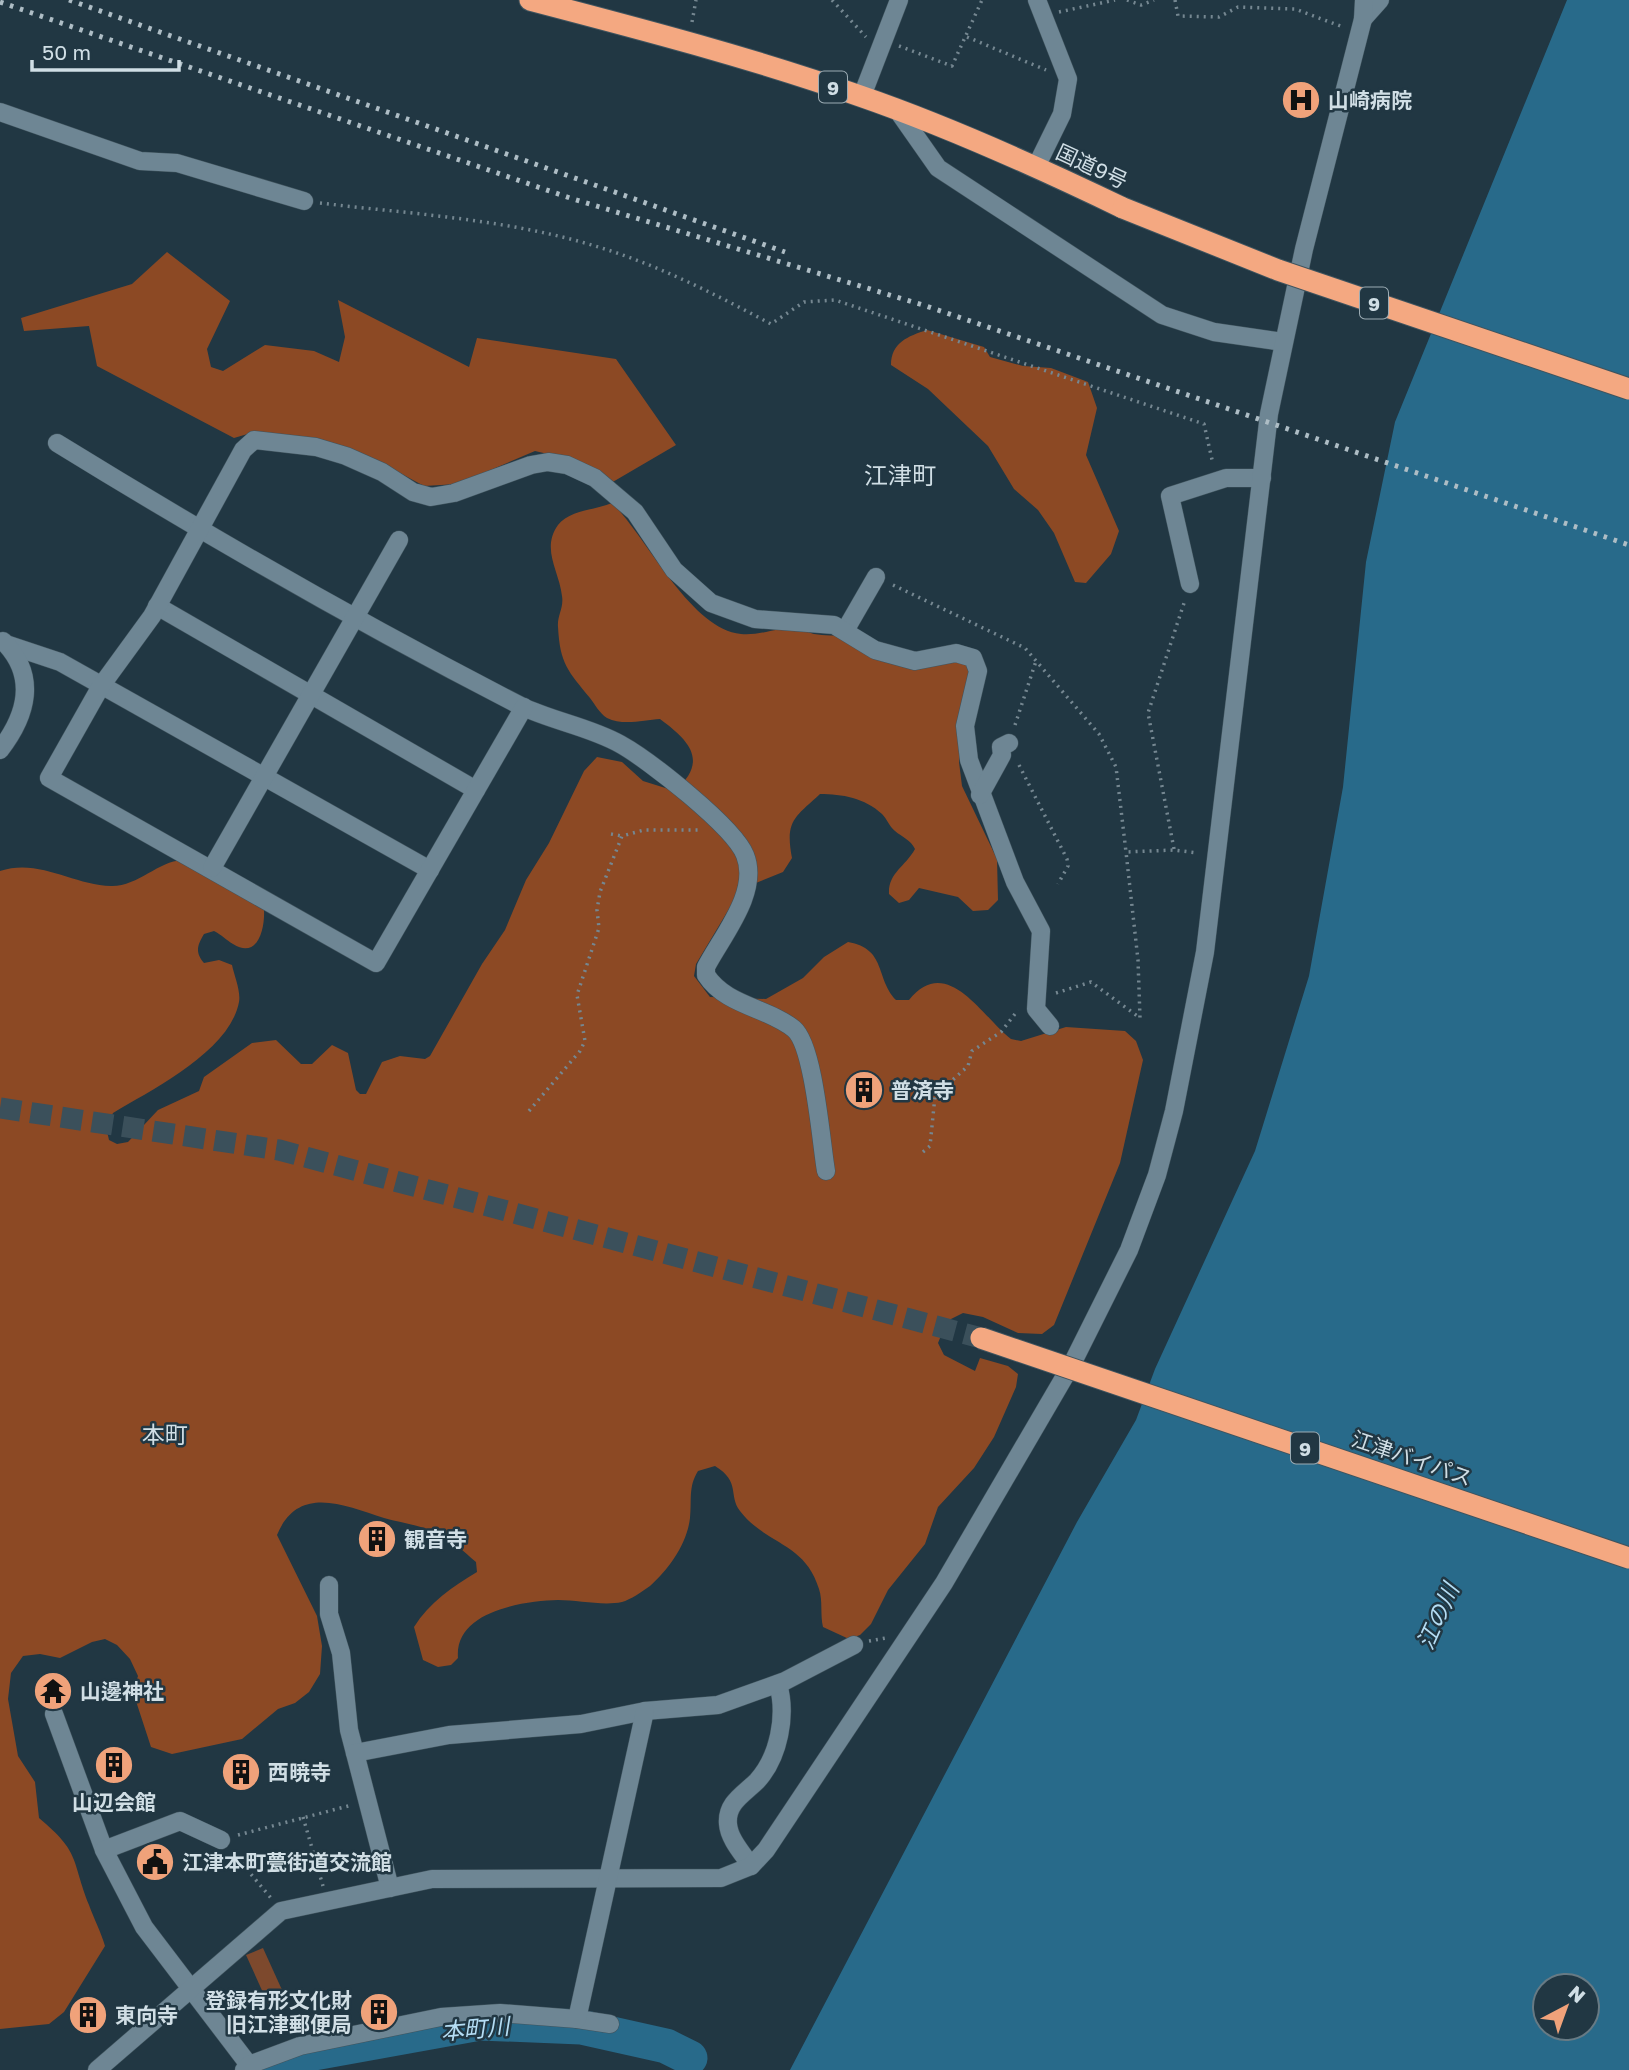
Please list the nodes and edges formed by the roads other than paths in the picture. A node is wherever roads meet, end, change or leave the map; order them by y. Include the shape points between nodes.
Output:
1 (530, 0) edge
2 (899, 0) edge
3 (1364, 0) edge
4 (1380, 0) edge
5 (1040, 8) edge
6 (1361, 26) junction
7 (862, 96) junction
8 (898, 111) junction
9 (0, 112) edge
10 (1036, 167) junction
11 (304, 201) road end
12 (1283, 342) junction
13 (1629, 389) edge
14 (57, 443) dead end
15 (1262, 478) junction
16 (198, 530) junction
17 (399, 540) dead end
18 (876, 577) road end
19 (1191, 584) road end
20 (158, 606) junction
21 (356, 616) junction
22 (846, 629) junction
23 (3, 641) edge
24 (102, 686) junction
25 (311, 695) junction
26 (524, 707) junction
27 (1009, 743) road end
28 (0, 750) edge
29 (263, 778) junction
30 (476, 790) junction
31 (980, 795) junction
32 (212, 868) junction
33 (430, 870) junction
34 (1050, 1026) dead end
35 (826, 1171) dead end
36 (981, 1338) tunnel mouth
37 (1072, 1364) junction
38 (1429, 1490) junction
39 (1479, 1507) joint
40 (1629, 1558) edge
41 (329, 1585) dead end
42 (854, 1645) dead end
43 (778, 1685) junction
44 (645, 1712) junction
45 (54, 1714) dead end
46 (355, 1753) junction
47 (221, 1840) road end
48 (104, 1850) junction
49 (751, 1866) junction
50 (610, 1877) junction
51 (390, 1888) junction
52 (190, 1990) junction
53 (577, 2019) junction
54 (610, 2024) dead end
55 (246, 2068) edge
56 (97, 2070) edge

1 - 7 highway, 国道9号 / 9 via 688,41
2 - 7 street
3 - 6 street
4 - 6 street
5 - 10 street via 1068,79 1062,114
6 - 12 street
7 - 8 highway, 国道9号 / 9
8 - 10 highway, 国道9号 / 9
8 - 12 street via 938,168 1163,315 1214,332
9 - 11 street via 141,161 177,163
10 - 13 highway, 国道9号 / 9, bridge via 1123,208 1278,270
12 - 15 street
14 - 16 street
15 - 19 street via 1217,481 1170,496
15 - 37 street via 1205,952 1174,1111 1157,1175 1129,1250
16 - 20 street
16 - 21 street
16 - 22 street via 243,450 260,439 346,456 431,497 531,465 557,463 595,478 618,496 635,512 685,583 711,603 755,619
17 - 21 street
18 - 22 street
20 - 24 street
20 - 25 street
21 - 25 street
21 - 26 street
22 - 31 street via 875,650 908,660 956,653 973,658 978,671 965,726
23 - 24 street via 60,662
23 - 28 street via 23,670 25,705
24 - 29 street
24 - 32 street via 49,778
25 - 29 street
25 - 30 street
26 - 30 street
26 - 35 street via 620,744 725,827 741,847 748,874 741,902 706,975 729,997 799,1034 808,1055
27 - 31 street via 1001,747 1002,755
29 - 32 street
29 - 33 street
30 - 33 street
31 - 34 street via 1015,882 1041,931 1036,1003
32 - 33 street via 376,963
36 - 38 highway, 江津バイパス / 9, bridge
37 - 38 street, bridge
37 - 49 street via 908,1640
38 - 39 street, bridge
39 - 40 highway, 江津バイパス, bridge
41 - 46 street via 329,1614 341,1653
42 - 43 street
43 - 44 street via 718,1705
43 - 49 street via 782,1699 776,1746 762,1774 728,1815 730,1834
44 - 46 street via 581,1724 449,1735
44 - 50 street
45 - 48 street
46 - 51 street
47 - 48 street via 180,1821
48 - 52 street via 144,1927
49 - 50 street via 722,1878
50 - 51 street via 455,1878
50 - 53 street
51 - 52 street via 281,1910
52 - 55 street
52 - 56 street
53 - 54 street
53 - 55 street via 500,2013 441,2017 300,2046

